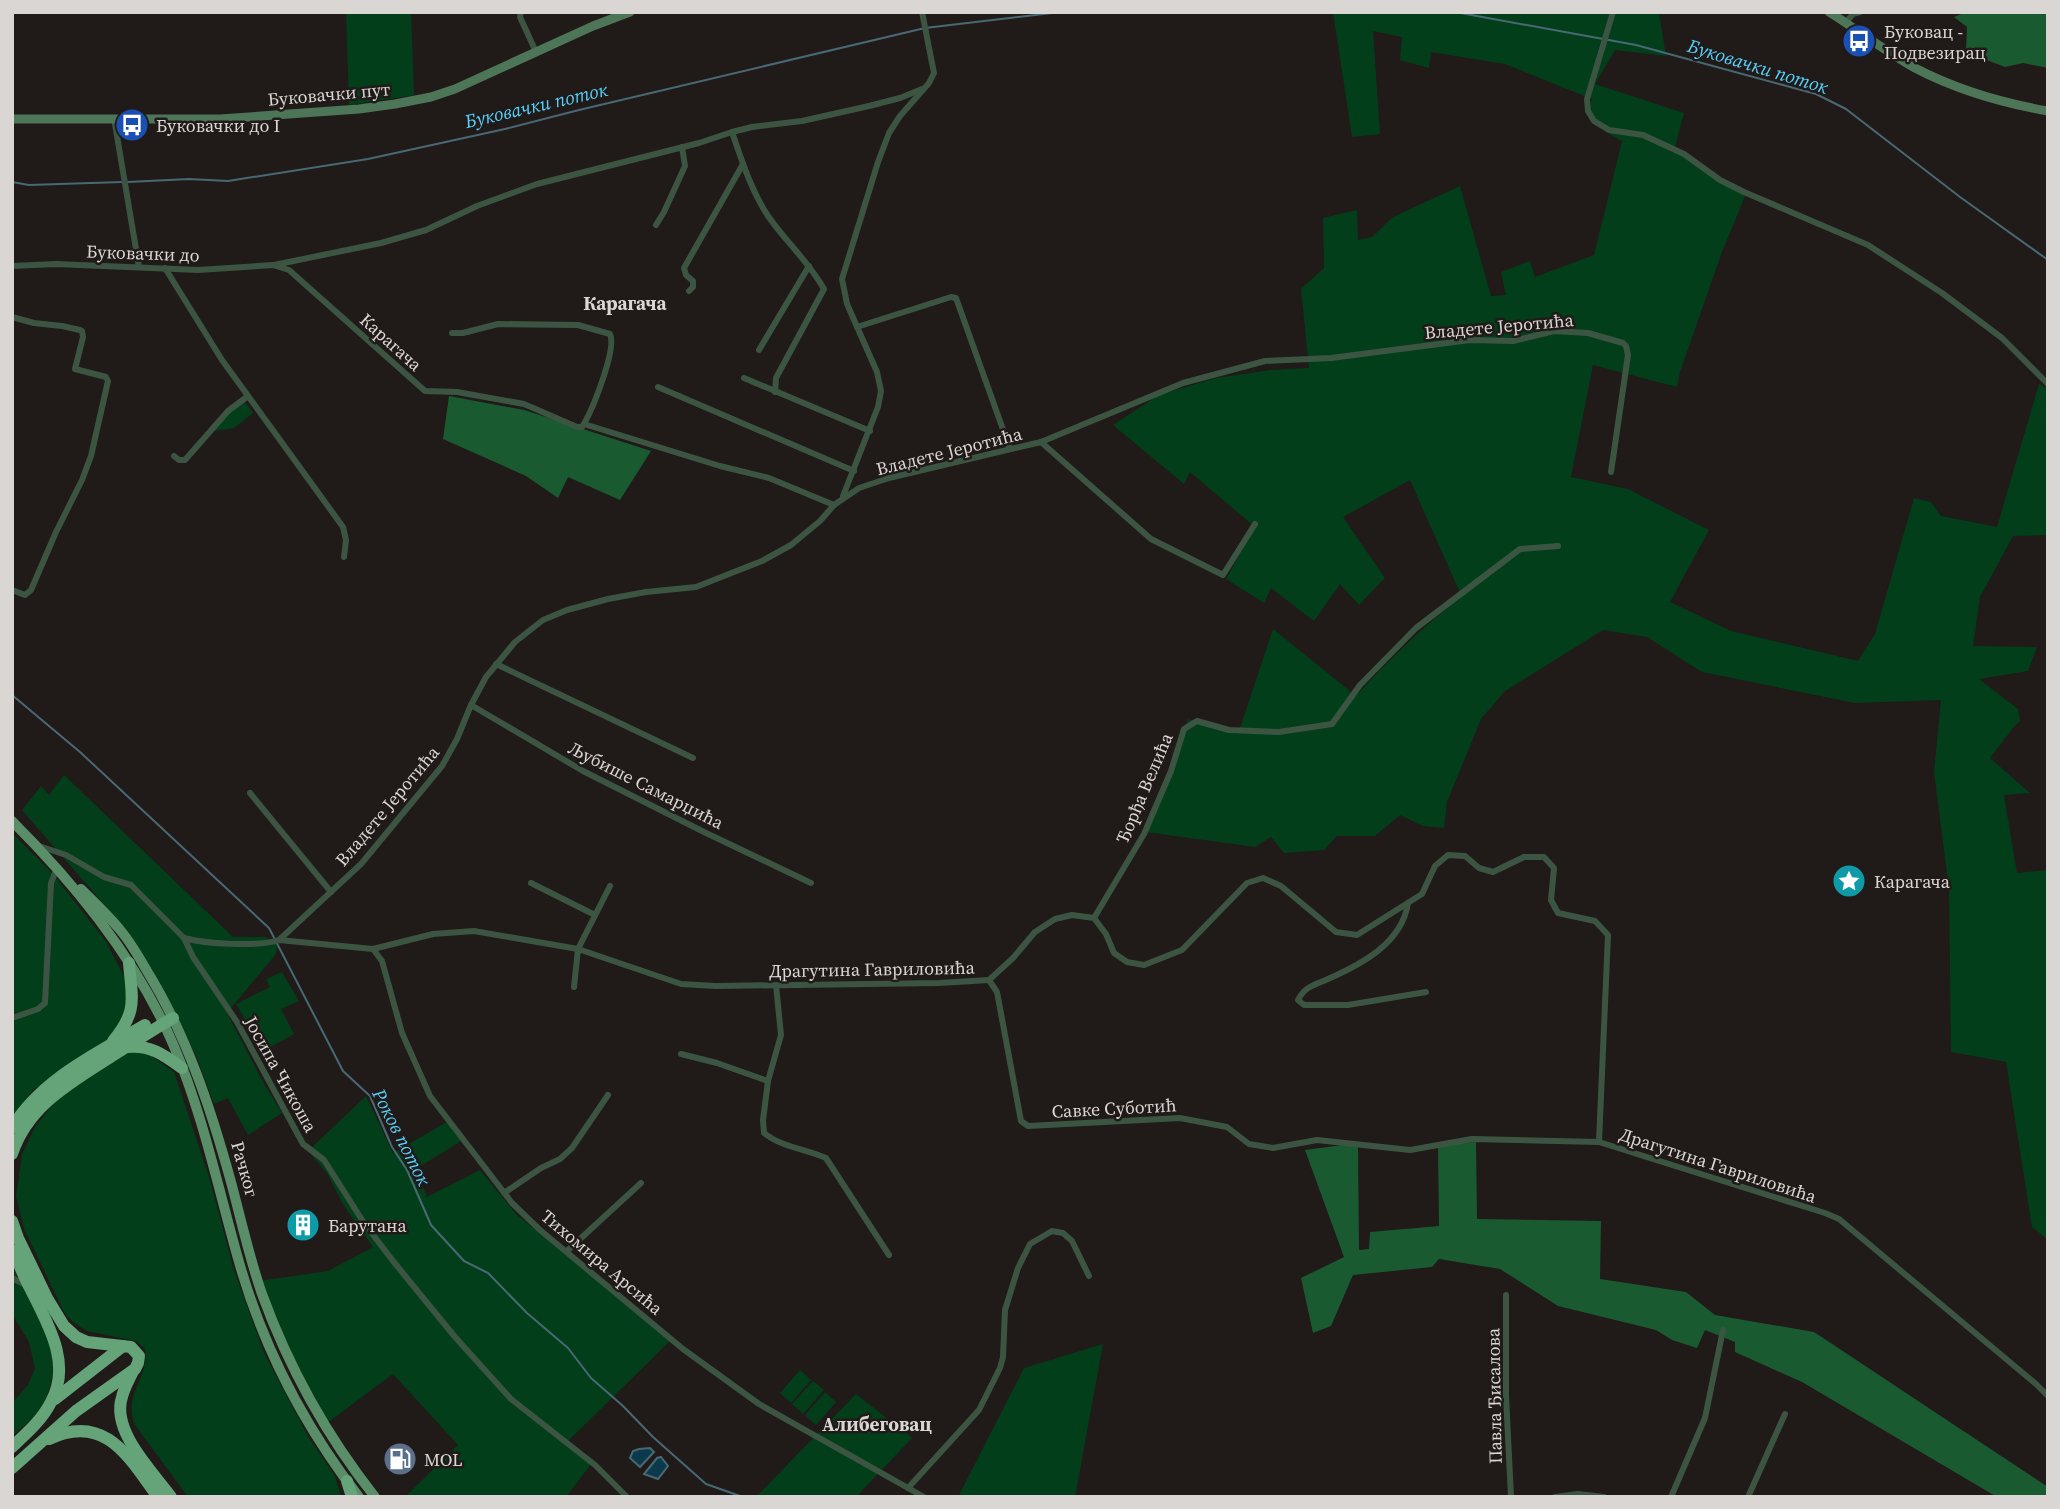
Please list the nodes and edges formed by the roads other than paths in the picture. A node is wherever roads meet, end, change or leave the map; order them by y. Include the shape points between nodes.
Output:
1 (520, 12) edge
2 (631, 12) edge
3 (922, 12) edge
4 (1613, 12) edge
5 (1829, 12) edge
6 (1860, 12) edge
7 (1846, 22) junction
8 (536, 52) junction
9 (922, 89) junction
10 (2048, 111) edge
11 (114, 118) junction
12 (12, 119) edge
13 (732, 132) junction
14 (681, 147) junction
15 (743, 164) junction
16 (656, 225) dead end
17 (273, 265) junction
18 (809, 265) junction
19 (12, 266) edge
20 (139, 267) junction
21 (165, 268) junction
22 (689, 291) dead end
23 (12, 317) edge
24 (857, 327) junction
25 (452, 332) dead end
26 (759, 349) dead end
27 (744, 378) dead end
28 (2048, 384) edge
29 (658, 387) dead end
30 (775, 392) junction
31 (248, 396) junction
32 (584, 424) junction
33 (870, 431) junction
34 (1041, 442) junction
35 (1010, 449) junction
36 (174, 456) dead end
37 (853, 471) junction
38 (1611, 472) dead end
39 (842, 498) junction
40 (834, 505) junction
41 (1255, 524) dead end
42 (1558, 546) dead end
43 (344, 557) dead end
44 (12, 590) edge
45 (496, 664) junction
46 (471, 705) junction
47 (692, 758) dead end
48 (250, 793) dead end
49 (12, 821) edge
50 (37, 846) junction
51 (57, 868) junction
52 (531, 883) dead end
53 (811, 883) dead end
54 (610, 886) dead end
55 (331, 892) junction
56 (1408, 903) junction
57 (595, 915) junction
58 (1094, 918) junction
59 (184, 938) junction
60 (275, 941) junction
61 (373, 949) junction
62 (578, 949) junction
63 (129, 963) junction
64 (989, 979) junction
65 (776, 985) junction
66 (574, 987) dead end
67 (1426, 992) dead end
68 (166, 1017) junction
69 (12, 1018) edge
70 (108, 1046) junction
71 (128, 1047) junction
72 (681, 1054) dead end
73 (182, 1068) junction
74 (768, 1081) junction
75 (608, 1096) dead end
76 (12, 1128) edge
77 (1599, 1142) junction
78 (12, 1154) edge
79 (641, 1183) dead end
80 (504, 1193) junction
81 (12, 1221) edge
82 (15, 1245) edge
83 (567, 1251) junction
84 (889, 1255) dead end
85 (1088, 1276) dead end
86 (12, 1278) edge
87 (29, 1287) junction
88 (1506, 1295) dead end
89 (1723, 1330) dead end
90 (124, 1346) junction
91 (133, 1371) junction
92 (2048, 1396) edge
93 (52, 1401) junction
94 (1785, 1414) dead end
95 (12, 1447) edge
96 (34, 1448) junction
97 (12, 1468) edge
98 (347, 1481) junction
99 (908, 1488) junction
100 (158, 1497) edge
101 (171, 1497) edge
102 (352, 1497) edge
103 (359, 1497) edge
104 (375, 1497) edge
105 (627, 1497) edge
106 (923, 1497) edge
107 (1511, 1497) edge
108 (1555, 1497) edge
109 (1604, 1497) edge
110 (1671, 1497) edge
111 (1748, 1497) edge

1 - 8 street
2 - 8 street, Буковачки пут
3 - 9 street via 934,69
4 - 28 street via 1587,99 1594,121 1609,130 1643,135 1684,154 1744,192 1868,244 2002,338
5 - 7 street
6 - 7 street
7 - 10 street via 1940,80 1990,98
8 - 11 street, Буковачки пут via 455,89 395,104 220,120
9 - 13 street, Буковачки до via 869,106
9 - 24 street via 883,148 842,279
11 - 12 street, Буковачки пут
11 - 20 street
13 - 14 street, Буковачки до
13 - 15 street
14 - 16 street via 685,166
14 - 17 street, Буковачки до via 537,184 426,230
15 - 18 street via 769,216
15 - 22 street via 684,268 693,281
17 - 21 street, Буковачки до
17 - 32 street, Карагача via 289,270 425,391 488,396 524,404 577,427
18 - 26 street
18 - 30 street via 824,289 776,378
19 - 20 street, Буковачки до
20 - 21 street, Буковачки до
21 - 31 street
23 - 44 street via 82,331 75,369 108,381 82,480 30,590 25,595
24 - 33 street via 881,391
24 - 35 street via 957,298
25 - 32 street via 498,324 578,325 610,334 613,341 606,369
27 - 30 street
29 - 37 street
30 - 33 street
31 - 36 street via 228,411 184,460
31 - 43 street via 343,527
32 - 40 street, Карагача via 769,478
33 - 37 street
34 - 35 street, Владете Јеротића
34 - 38 street, Владете Јеротића via 1183,383 1265,361 1331,358 1470,340 1513,341 1554,331 1623,342 1628,350
34 - 41 street via 1150,539 1223,575
35 - 39 street, Владете Јеротића via 889,478
37 - 39 street
39 - 40 street, Владете Јеротића
40 - 45 street, Владете Јеротића via 792,545 762,561 696,587 646,592 567,610 533,626
42 - 58 street, Ђорђа Велића via 1520,549 1416,628 1360,685 1332,724 1279,732 1229,730 1197,721 1184,729 1144,834
45 - 46 street, Владете Јеротића
45 - 47 street
46 - 53 street, Љубише Самарџића via 583,771
46 - 55 street, Владете Јеротића via 442,766 361,864
48 - 55 street
49 - 50 main road, Рачког
50 - 51 main road, Рачког
50 - 59 street, Јосипа Чикоша via 131,885
51 - 63 main road, Рачког
51 - 68 main road, Рачког via 122,932 153,979
51 - 69 street via 51,883 45,1003
52 - 57 street
54 - 57 street
55 - 60 street, Владете Јеротића
56 - 58 street, Драгутина Гавриловића via 1357,934 1336,932 1281,886 1263,878 1247,883 1182,950 1144,965 1127,962 1114,953
56 - 67 street via 1406,915 1382,948 1306,988 1298,1000 1304,1005 1348,1005
56 - 77 street, Драгутина Гавриловића via 1422,894 1435,866 1448,855 1465,856 1493,872 1524,858 1544,857 1554,867 1551,900 1558,913 1595,921 1608,935
57 - 62 street
58 - 64 street, Драгутина Гавриловића via 1072,915 1055,919 1035,932
59 - 60 street, Драгутина Гавриловића via 228,943
59 - 105 street, Јосипа Чикоша via 237,1022 303,1144 324,1160 393,1261 511,1399 595,1465
60 - 61 street, Драгутина Гавриловића
61 - 62 street, Драгутина Гавриловића via 433,934 474,931
61 - 80 street, Тихомира Арсића via 382,961 402,1032 430,1096
62 - 65 street, Драгутина Гавриловића via 681,984
62 - 66 street
63 - 68 main road, Рачког
63 - 70 highway via 131,1008
64 - 65 street, Драгутина Гавриловића
64 - 77 street, Савке Суботић via 997,992 1021,1121 1028,1126 1180,1118 1227,1127 1249,1144 1273,1148 1317,1140 1410,1150 1472,1139
65 - 74 street via 780,1035
68 - 70 highway
68 - 71 highway
68 - 73 main road, Рачког
68 - 104 main road, Рачког via 208,1105 251,1260 280,1341 325,1427
70 - 76 highway via 44,1090
71 - 73 highway via 151,1048
71 - 78 highway via 47,1100 28,1122
72 - 74 street
73 - 98 main road, Рачког via 259,1321 301,1411
74 - 84 street via 764,1133 773,1141 826,1158
75 - 80 street via 572,1148
77 - 92 street, Драгутина Гавриловића via 1839,1219
79 - 83 street
80 - 83 street, Тихомира Арсића
81 - 82 highway
82 - 87 highway
82 - 90 highway via 65,1328 87,1342
83 - 99 street, Тихомира Арсића via 683,1349 759,1404
85 - 99 street via 1072,1241 1063,1233 1052,1231 1030,1244 1007,1300 1000,1368 979,1410
86 - 87 street
87 - 93 highway via 57,1350 59,1378
88 - 107 street, Павла Ђисалова
89 - 110 street via 1704,1418
90 - 91 highway via 139,1356
90 - 93 highway
91 - 96 highway
91 - 101 highway via 121,1398 123,1426 132,1446
93 - 95 highway
94 - 111 street
96 - 97 highway
96 - 100 highway via 63,1434 95,1433 118,1445
98 - 102 highway
98 - 103 main road, Рачког
99 - 106 street, Тихомира Арсића
108 - 109 street

